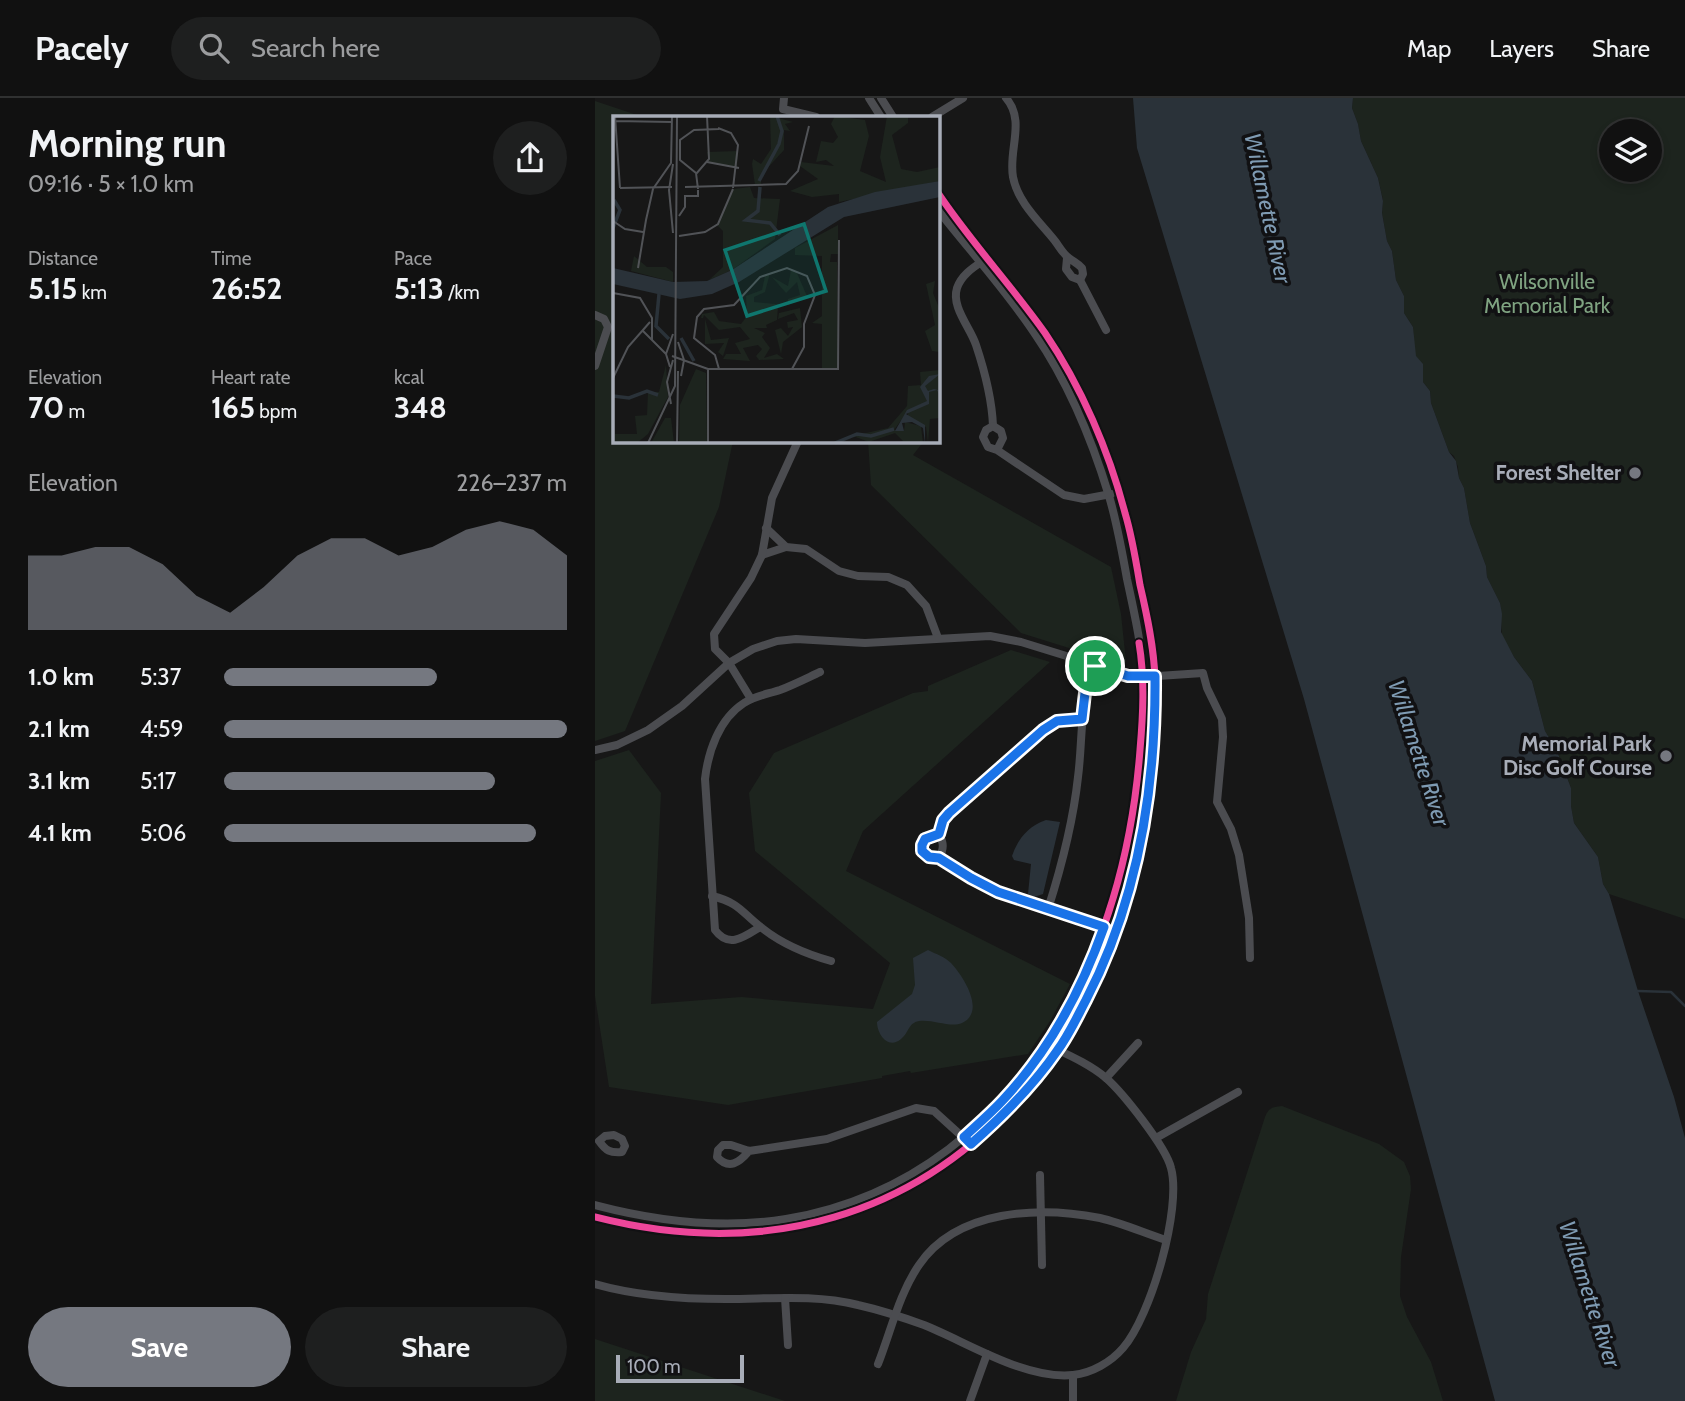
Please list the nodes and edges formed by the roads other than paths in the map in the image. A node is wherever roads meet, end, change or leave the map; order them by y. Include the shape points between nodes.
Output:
1 (785, 98) edge
2 (869, 98) edge
3 (881, 98) edge
4 (963, 98) edge
5 (1006, 98) edge
6 (812, 116) edge
7 (880, 116) edge
8 (892, 116) edge
9 (934, 116) edge
10 (940, 196) edge
11 (940, 213) edge
12 (988, 257) junction
13 (980, 263) junction
14 (595, 315) edge
15 (1106, 330) dead end
16 (595, 366) edge
17 (993, 426) junction
18 (797, 443) edge
19 (997, 450) junction
20 (1119, 493) junction
21 (1108, 495) junction
22 (766, 528) junction
23 (786, 547) junction
24 (762, 555) junction
25 (938, 638) junction
26 (729, 663) junction
27 (1095, 666) junction
28 (820, 672) dead end
29 (1149, 676) junction
30 (751, 699) junction
31 (1082, 719) junction
32 (595, 750) edge
33 (939, 834) junction
34 (939, 858) junction
35 (712, 896) junction
36 (1048, 909) junction
37 (760, 927) junction
38 (1104, 927) junction
39 (1116, 931) junction
40 (1250, 958) dead end
41 (831, 961) dead end
42 (1138, 1043) dead end
43 (1046, 1045) junction
44 (1058, 1050) junction
45 (1106, 1078) junction
46 (1238, 1092) dead end
47 (964, 1137) junction
48 (1156, 1138) junction
49 (971, 1144) junction
50 (749, 1151) dead end
51 (1040, 1175) dead end
52 (595, 1206) edge
53 (1040, 1211) junction
54 (595, 1217) edge
55 (1166, 1240) junction
56 (1041, 1265) dead end
57 (595, 1284) edge
58 (785, 1298) junction
59 (897, 1316) junction
60 (788, 1345) dead end
61 (987, 1354) junction
62 (878, 1364) dead end
63 (1073, 1375) junction
64 (970, 1401) edge
65 (1073, 1401) edge

1 - 6 street via 783,109
2 - 7 street
3 - 8 street
4 - 9 street
5 - 15 street via 1015,117 1012,162 1018,190 1067,258 1066,269 1080,280
10 - 12 street
11 - 13 street
12 - 13 street
12 - 20 street via 1069,373
13 - 17 street via 960,282 956,303 977,348
13 - 21 street via 1051,360 1078,414
14 - 16 street via 608,327
17 - 19 street via 1003,438
17 - 19 street via 983,437 988,447
18 - 22 street via 772,498
19 - 21 street via 1064,495 1084,499
20 - 21 street
20 - 29 street via 1145,609
21 - 29 street
22 - 23 street
22 - 24 street
23 - 24 street
23 - 25 street via 806,550 848,575 888,577 907,586 926,606
24 - 26 street via 714,634 715,649
25 - 26 street via 865,643 786,640 761,646
25 - 27 street via 1000,638
26 - 30 street
26 - 32 street via 669,716 633,738
27 - 29 street via 1128,676
27 - 31 street
28 - 30 street
29 - 38 street via 1134,813
29 - 39 street via 1155,726 1147,816
29 - 40 street via 1203,673 1221,719 1217,802 1239,855
30 - 35 street via 723,725 707,765
31 - 33 street via 1057,721 1043,730 949,813
31 - 36 street via 1073,816
33 - 34 street via 943,851
33 - 34 street via 922,845 929,857
34 - 36 street via 985,886
35 - 37 street via 736,905
35 - 37 street via 713,922 720,937 738,940
36 - 38 street
37 - 41 street via 786,944
38 - 39 street
38 - 43 street via 1086,972
39 - 44 street via 1099,975
42 - 45 street
43 - 44 street
43 - 47 street via 1003,1100
44 - 45 street
44 - 49 street via 1016,1103
45 - 48 street
46 - 48 street
47 - 49 street
47 - 50 street via 934,1111 916,1108 827,1139
47 - 52 street via 875,1191 827,1210 784,1219 718,1223
48 - 55 street via 1173,1175 1175,1198
49 - 54 street via 881,1201 789,1228 704,1233
51 - 53 street
53 - 55 street via 1101,1218
53 - 56 street
53 - 59 street via 980,1222 942,1241 916,1270
55 - 63 street via 1133,1336 1104,1364
57 - 58 street via 684,1298
58 - 59 street via 835,1300
58 - 60 street
59 - 61 street
59 - 62 street
61 - 63 street via 1038,1371
61 - 64 street
63 - 65 street

